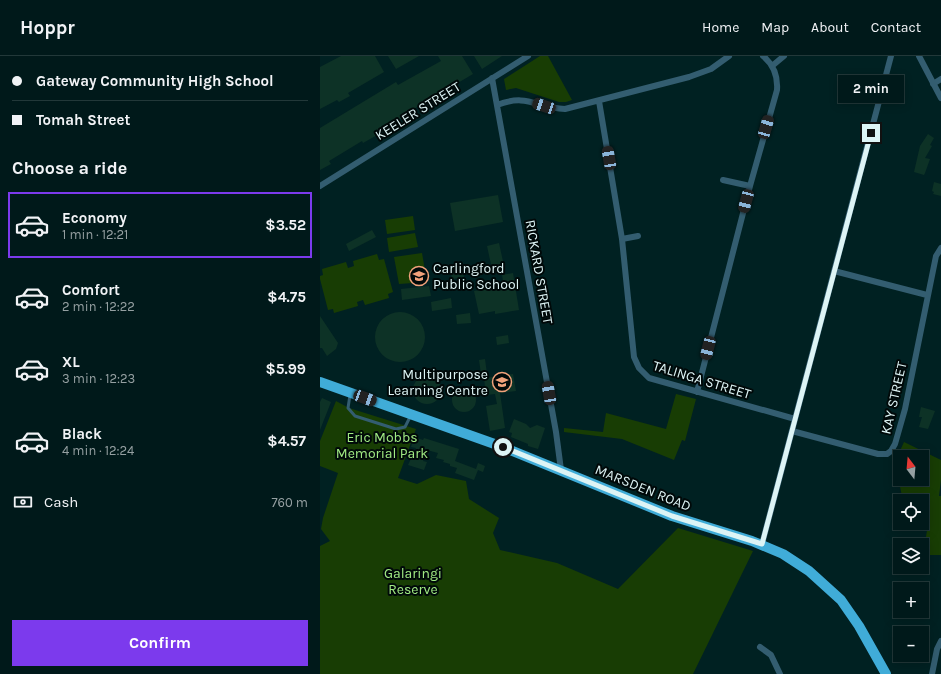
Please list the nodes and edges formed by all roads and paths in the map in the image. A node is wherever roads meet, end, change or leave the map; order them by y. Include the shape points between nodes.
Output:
1 (528, 56) edge
2 (729, 56) edge
3 (763, 56) edge
4 (784, 56) edge
5 (891, 56) edge
6 (919, 56) edge
7 (772, 66) junction
8 (492, 78) junction
9 (941, 79) edge
10 (933, 84) junction
11 (941, 98) edge
12 (599, 101) junction
13 (497, 105) junction
14 (723, 180) dead end
15 (320, 186) edge
16 (750, 186) junction
17 (638, 236) dead end
18 (622, 239) junction
19 (941, 248) edge
20 (834, 271) junction
21 (927, 295) junction
22 (320, 376) edge
23 (320, 382) edge
24 (346, 391) junction
25 (697, 392) junction
26 (410, 414) junction
27 (795, 419) junction
28 (792, 431) junction
29 (561, 470) junction
30 (762, 544) junction
31 (941, 641) edge
32 (760, 646) dead end
33 (780, 674) edge
34 (886, 674) edge
35 (932, 674) edge

1 - 8 street, KEELER STREET
2 - 12 street via 701,74
3 - 7 street
4 - 7 street
5 - 20 street
6 - 10 street
7 - 16 street via 776,74 777,90
8 - 13 street, RICKARD STREET
8 - 15 street, KEELER STREET
9 - 10 street
10 - 11 street
12 - 13 street via 565,109 544,106 524,99
12 - 18 street, TALINGA STREET
13 - 29 street, RICKARD STREET
14 - 16 street
16 - 25 street
17 - 18 street
18 - 25 street, TALINGA STREET via 636,363 649,378
19 - 21 street, KAY STREET via 936,256
20 - 21 street
20 - 27 street
21 - 28 street, KAY STREET via 905,409 891,451 887,454 878,454
22 - 24 highway, MARSDEN ROAD
23 - 24 highway, MARSDEN ROAD
24 - 26 highway, MARSDEN ROAD
24 - 26 lane via 348,408 355,416 396,429 405,427
25 - 27 street, TALINGA STREET
26 - 29 highway, MARSDEN ROAD via 508,448
27 - 28 street
28 - 30 street
29 - 30 highway, MARSDEN ROAD via 672,516
30 - 34 highway, MARSDEN ROAD via 809,571 841,600
31 - 35 street
32 - 33 street via 771,655

